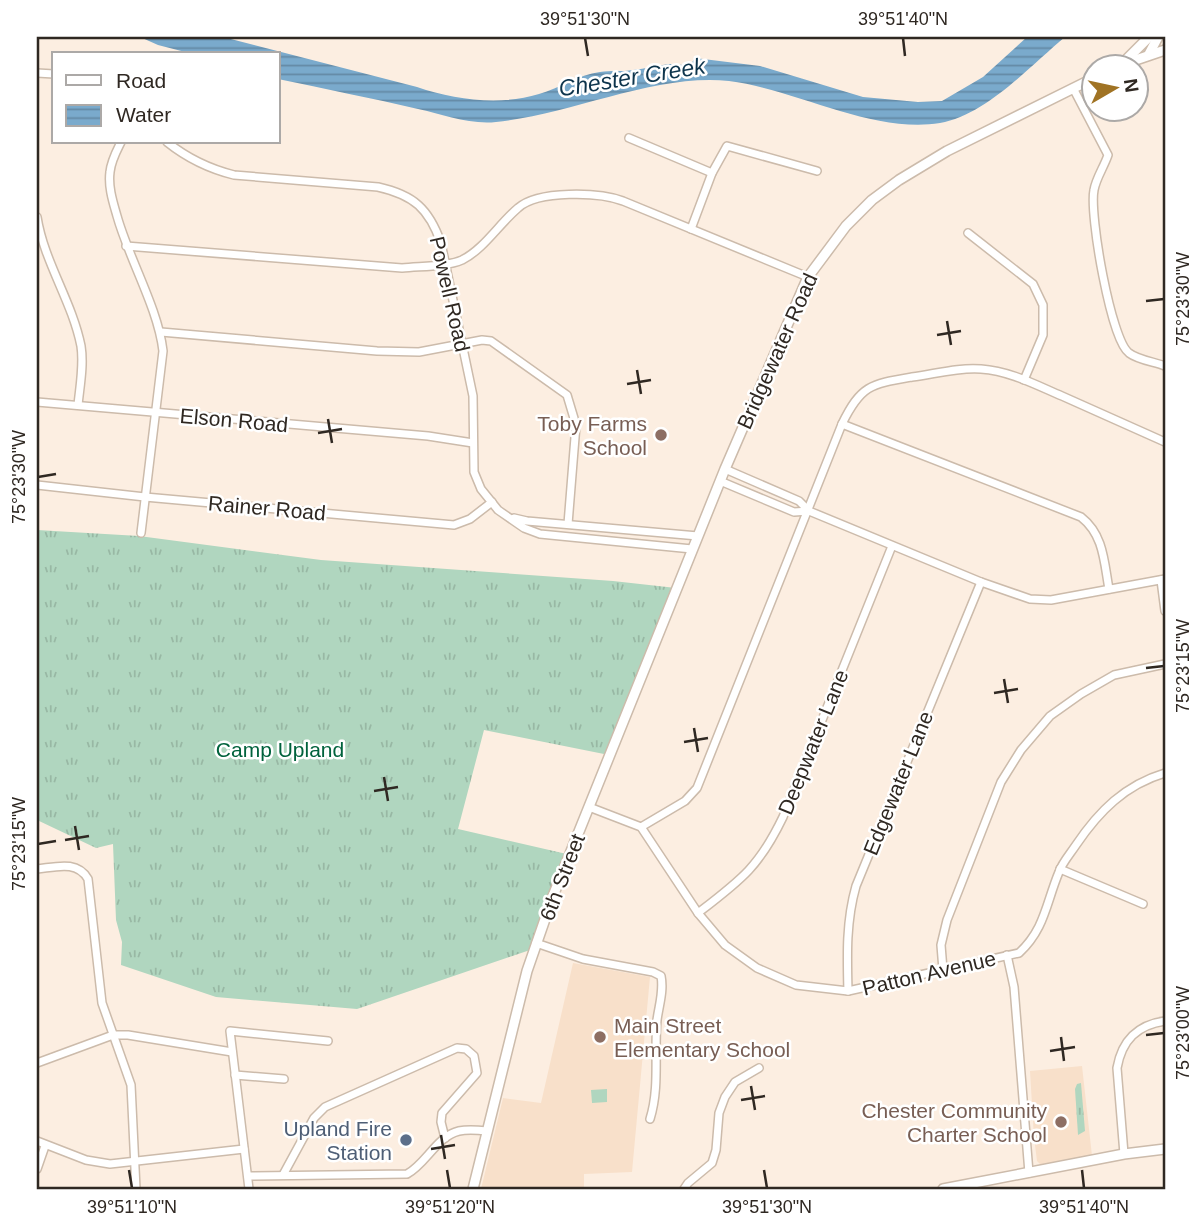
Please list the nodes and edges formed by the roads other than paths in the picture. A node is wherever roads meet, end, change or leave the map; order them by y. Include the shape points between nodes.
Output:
1 (1149, 37) edge
2 (1133, 52) edge
3 (1080, 85) edge
4 (1073, 88) junction
5 (629, 138) dead end
6 (120, 144) edge
7 (170, 144) edge
8 (817, 171) dead end
9 (712, 173) junction
10 (37, 217) edge
11 (691, 229) junction
12 (968, 233) dead end
13 (126, 246) junction
14 (444, 263) junction
15 (808, 277) junction
16 (161, 332) junction
17 (462, 344) junction
18 (1165, 366) edge
19 (1024, 380) junction
20 (37, 402) edge
21 (78, 405) junction
22 (156, 413) junction
23 (842, 424) junction
24 (1164, 438) edge
25 (473, 443) junction
26 (725, 468) junction
27 (720, 481) junction
28 (37, 485) edge
29 (145, 497) junction
30 (492, 502) junction
31 (808, 511) junction
32 (507, 516) junction
33 (568, 524) junction
34 (141, 533) dead end
35 (698, 536) junction
36 (892, 545) junction
37 (692, 550) junction
38 (682, 574) joint
39 (1163, 580) edge
40 (981, 582) junction
41 (1109, 589) junction
42 (1165, 611) edge
43 (1165, 664) edge
44 (1165, 773) edge
45 (589, 807) junction
46 (641, 827) junction
47 (37, 869) edge
48 (1060, 869) junction
49 (1143, 904) dead end
50 (698, 913) junction
51 (536, 943) junction
52 (1007, 955) junction
53 (943, 970) junction
54 (848, 991) junction
55 (1165, 1021) edge
56 (113, 1035) junction
57 (328, 1041) dead end
58 (232, 1052) junction
59 (37, 1063) edge
60 (760, 1068) dead end
61 (235, 1075) junction
62 (284, 1079) dead end
63 (650, 1119) dead end
64 (487, 1131) junction
65 (445, 1138) junction
66 (37, 1142) edge
67 (45, 1146) junction
68 (244, 1149) junction
69 (1165, 1149) edge
70 (1124, 1154) junction
71 (135, 1163) junction
72 (37, 1170) edge
73 (1029, 1174) junction
74 (283, 1175) junction
75 (247, 1176) junction
76 (136, 1189) edge
77 (249, 1189) edge
78 (473, 1189) edge
79 (684, 1189) edge
80 (943, 1189) edge

1 - 2 street
3 - 4 street, Bridgewater Road
4 - 15 street, Bridgewater Road via 899,180 846,226
4 - 18 street via 1108,155 1094,189 1094,214 1119,340 1129,353
5 - 9 street
6 - 13 street via 109,175
7 - 14 street, Powell Road via 212,169 234,175 398,191 426,212 438,234
8 - 9 street via 727,146
9 - 11 street
10 - 21 street via 40,238 81,346
11 - 14 street via 610,196 542,198 519,207 472,254
11 - 15 street
12 - 19 street via 1032,284 1042,305 1043,335
13 - 14 street via 402,268
13 - 16 street
14 - 17 street, Powell Road
15 - 26 street, Bridgewater Road
16 - 17 street via 377,351 419,352
16 - 22 street
17 - 25 street, Powell Road via 473,396
17 - 33 street via 491,341 567,395 576,425
19 - 23 street via 980,369 882,382 865,390
19 - 24 street
20 - 21 street, Elson Road
21 - 22 street, Elson Road
22 - 25 street, Elson Road
22 - 29 street
23 - 31 street
23 - 41 street via 1081,517 1093,526 1100,541
25 - 30 street, Powell Road via 474,472
26 - 27 street, Bridgewater Road
26 - 31 street via 799,500
27 - 31 street via 794,512
27 - 35 street, Bridgewater Road
28 - 29 street, Rainer Road
29 - 30 street, Rainer Road via 454,524 470,519
29 - 34 street
30 - 32 street, Powell Road
31 - 36 street
31 - 46 street via 696,788 685,801
32 - 33 street
32 - 37 street, Powell Road via 540,534
33 - 35 street
35 - 37 street, Bridgewater Road
36 - 40 street
36 - 50 street, Deepwater Lane via 768,848 736,884
37 - 38 street, Bridgewater Road
38 - 45 street, 6th Street
39 - 41 street
39 - 42 street
40 - 41 street via 1030,599 1051,600
40 - 54 street, Edgewater Lane via 856,886 847,936
43 - 53 street via 1114,675 1081,694 1051,716 1021,750 1002,782 947,920 940,945
44 - 48 street, Patton Avenue via 1118,796 1093,821
45 - 46 street
45 - 51 street, 6th Street
46 - 50 street, Patton Avenue
47 - 56 street via 71,866 84,872 90,885 98,984
48 - 49 street
48 - 52 street, Patton Avenue via 1040,929 1019,953
50 - 54 street, Patton Avenue via 725,945 757,968 796,985
51 - 63 street via 661,976 655,1103
51 - 64 street, 6th Street
52 - 53 street, Patton Avenue
52 - 73 street via 1014,986
53 - 54 street, Patton Avenue
55 - 70 street via 1138,1029 1119,1056
56 - 58 street
56 - 59 street
56 - 71 street via 131,1085
57 - 58 street via 230,1031
58 - 61 street
60 - 79 street via 735,1082 725,1097 712,1163
61 - 62 street
61 - 68 street
64 - 65 street via 456,1132
64 - 78 street, 6th Street
65 - 74 street via 407,1174
65 - 74 street via 442,1113 477,1073 474,1056 466,1049 457,1048 325,1107 314,1118
66 - 67 street
67 - 71 street via 100,1163
67 - 72 street
68 - 71 street
68 - 75 street
69 - 70 street
70 - 73 street
71 - 76 street
73 - 80 street
74 - 75 street
75 - 77 street

